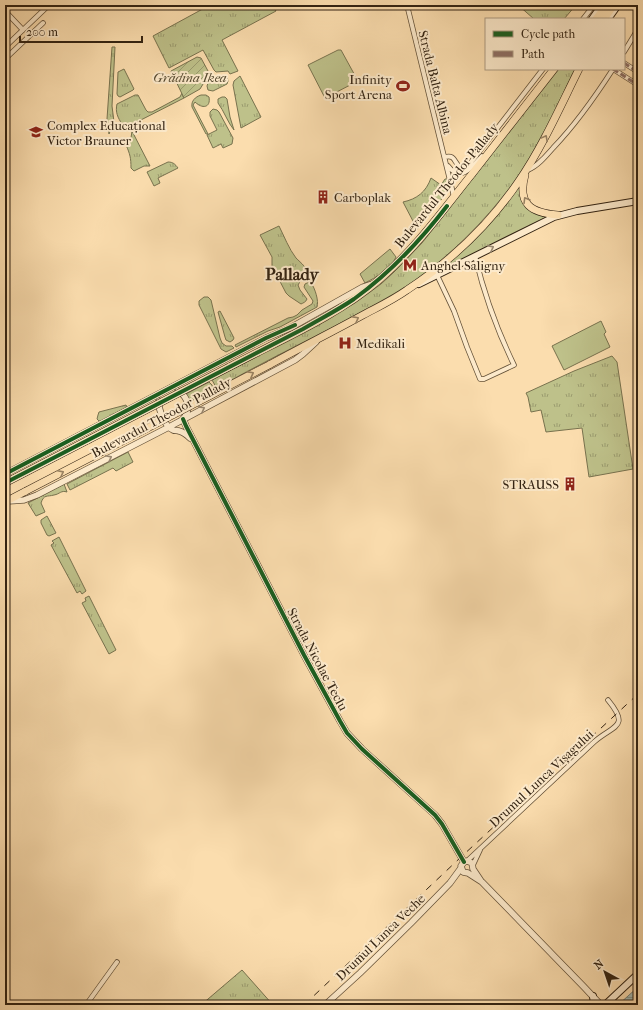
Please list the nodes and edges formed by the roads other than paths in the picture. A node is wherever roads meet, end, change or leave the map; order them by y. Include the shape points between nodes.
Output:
1 (49, 5) edge
2 (406, 5) edge
3 (594, 5) edge
4 (602, 5) edge
5 (607, 5) edge
6 (614, 5) edge
7 (618, 5) edge
8 (5, 11) edge
9 (584, 18) edge
10 (593, 18) edge
11 (597, 18) edge
12 (605, 18) edge
13 (609, 18) edge
14 (43, 24) dead end
15 (638, 29) edge
16 (23, 30) junction
17 (5, 47) edge
18 (625, 50) edge
19 (5, 59) edge
20 (625, 64) edge
21 (542, 70) edge
22 (553, 70) edge
23 (579, 70) edge
24 (612, 70) edge
25 (615, 70) edge
26 (638, 72) edge
27 (638, 84) edge
28 (491, 149) junction
29 (445, 157) junction
30 (446, 164) junction
31 (526, 171) junction
32 (454, 197) junction
33 (638, 201) edge
34 (558, 215) junction
35 (475, 256) junction
36 (437, 275) junction
37 (374, 283) junction
38 (406, 291) junction
39 (321, 337) junction
40 (167, 390) junction
41 (186, 418) junction
42 (169, 427) junction
43 (192, 439) junction
44 (5, 474) edge
45 (5, 484) edge
46 (5, 502) edge
47 (608, 700) dead end
48 (482, 846) junction
49 (466, 861) junction
50 (473, 867) junction
51 (461, 868) junction
52 (467, 873) junction
53 (482, 882) junction
54 (450, 883) junction
55 (117, 962) dead end
56 (638, 974) edge
57 (593, 996) joint
58 (86, 1005) edge
59 (325, 1005) edge
60 (600, 1005) edge

1 - 16 street
2 - 29 street, Strada Balta Albina
3 - 9 street
4 - 10 main road
5 - 11 main road
6 - 12 main road
7 - 13 main road
8 - 16 street
14 - 19 street
15 - 18 street
16 - 17 street
20 - 26 street
21 - 29 street via 468,166 461,168 452,157
22 - 28 main road, Bulevardul Theodor Pallady
31 -> 23 main road, Bulevardul Theodor Pallady via 545,139
24 - 31 street via 570,130 534,168
25 - 27 street
28 - 30 street via 465,173 454,172
28 - 32 main road, Bulevardul Theodor Pallady
29 - 30 street, Strada Balta Albina
30 - 32 street, Strada Balta Albina
34 -> 31 main road via 538,212 528,204 522,191
31 - 38 main road, Bulevardul Theodor Pallady via 502,203 464,245
32 - 37 main road, Bulevardul Theodor Pallady via 416,244
33 - 34 main road
35 -> 34 main road
35 - 36 main road
35 - 36 street via 496,325 514,365 480,379
36 - 38 main road
37 - 40 street
37 - 45 main road, Bulevardul Theodor Pallady, bridge via 336,311
39 -> 38 main road, Bulevardul Theodor Pallady
41 -> 39 street, Bulevardul Theodor Pallady via 295,360
46 -> 39 main road, Bulevardul Theodor Pallady, bridge
40 - 41 street via 176,390 187,399
40 - 42 street via 158,404
40 - 44 street
41 - 42 street, Bulevardul Theodor Pallady
41 - 43 street, Strada Nicolae Teclu via 184,422
42 - 43 street via 183,432
46 -> 42 street, Bulevardul Theodor Pallady via 24,500 37,495
43 - 49 street, Strada Nicolae Teclu via 342,726 362,749 435,815
47 - 48 street, Drumul Lunca Vișagului via 618,716 619,722 616,727 594,742
48 - 49 street, Drumul Lunca Vișagului
48 - 50 street, Drumul Lunca Vișagului
49 - 50 street, Strada Nicolae Teclu via 471,862
49 - 51 street via 461,864
50 - 52 street via 471,872
50 - 53 street, Strada Nicolae Teclu
51 - 52 street, Strada Nicolae Teclu
51 - 54 street, Drumul Lunca Veche
52 - 53 street, Strada Nicolae Teclu
52 - 54 street, Drumul Lunca Veche
53 - 57 street, Strada Nicolae Teclu
54 - 59 street, Drumul Lunca Veche
55 - 58 street
56 - 60 main road
57 - 60 main road

